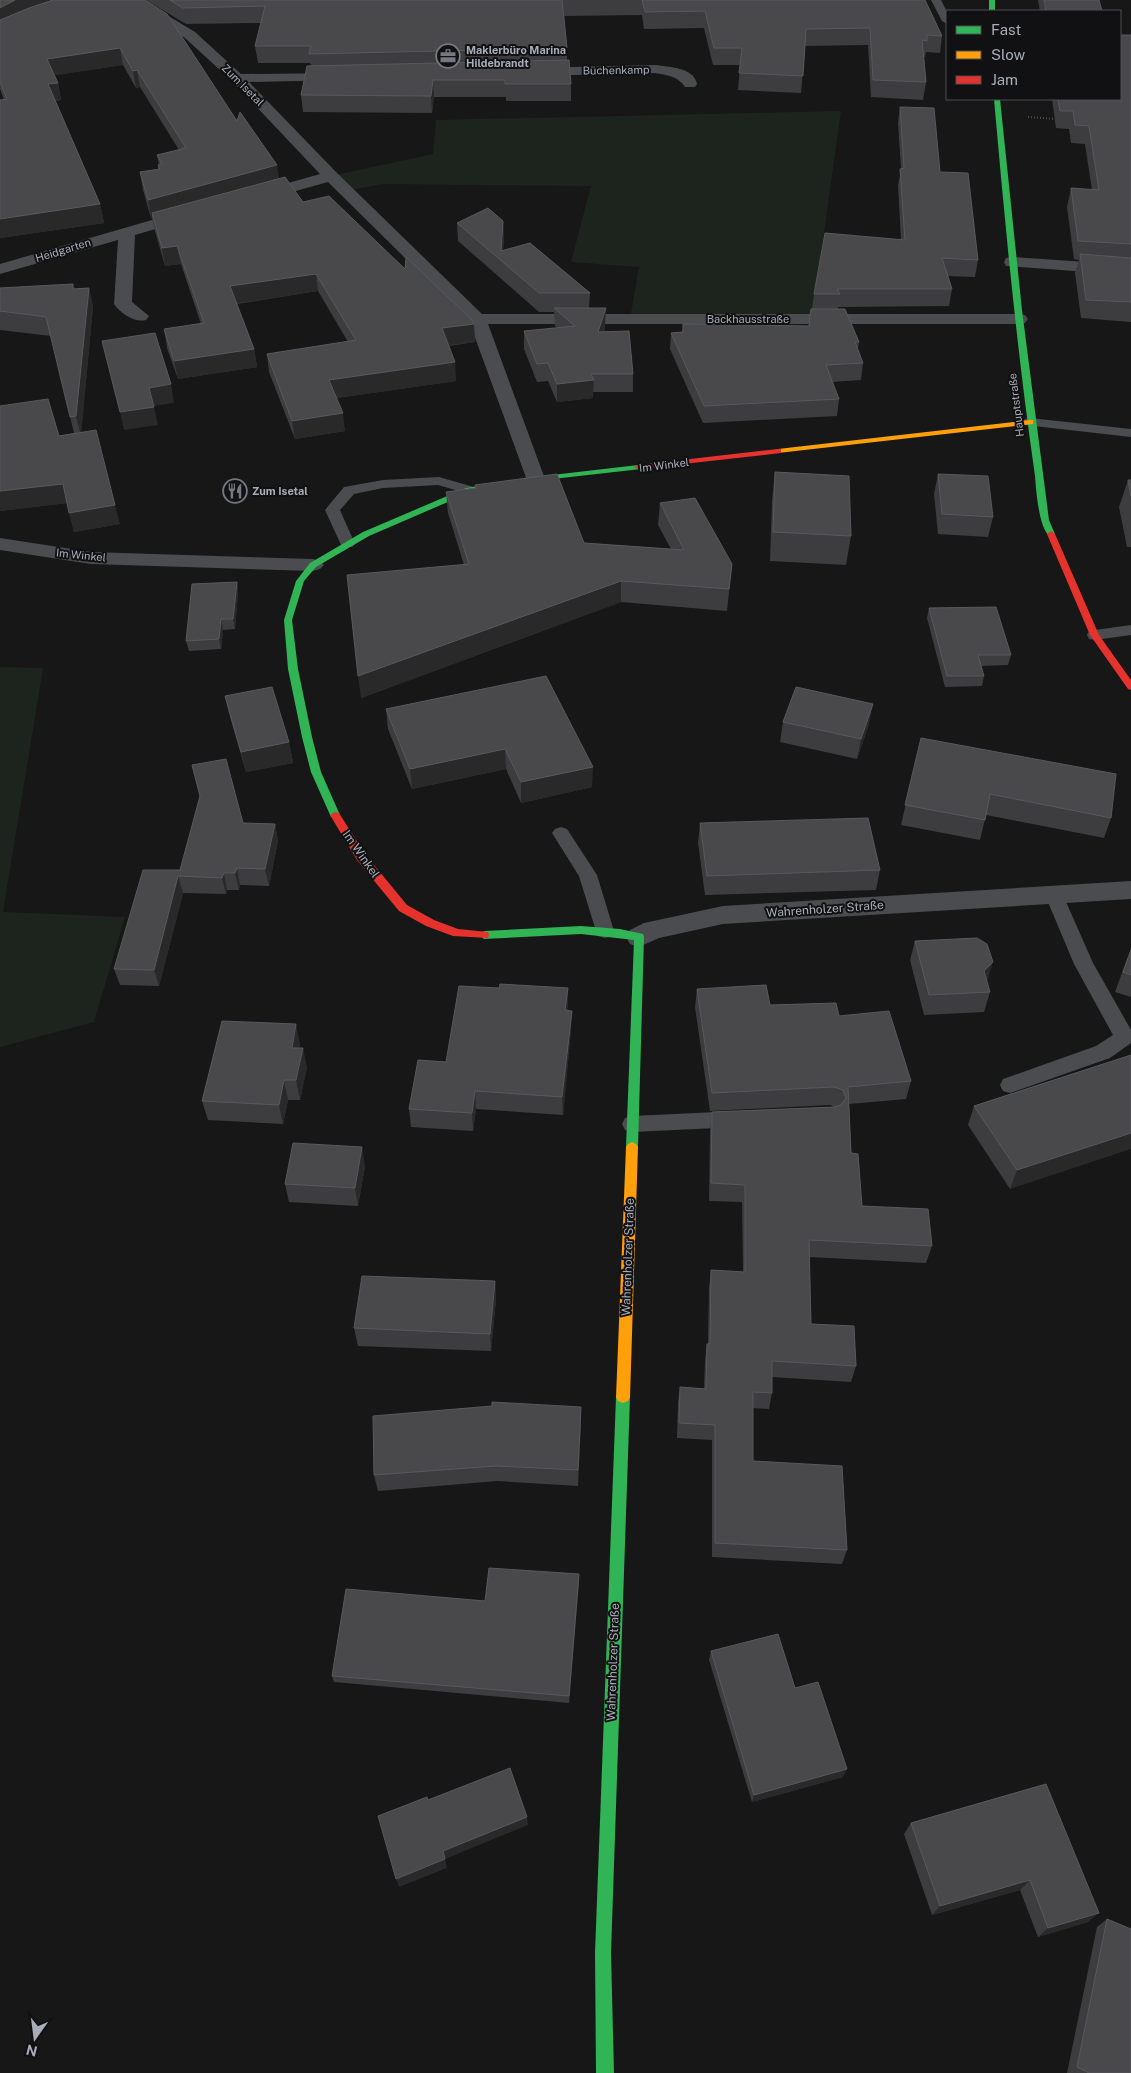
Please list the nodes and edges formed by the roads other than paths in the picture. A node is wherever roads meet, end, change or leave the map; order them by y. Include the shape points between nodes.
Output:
1 (133, 0) edge
2 (936, 0) edge
3 (946, 19) edge
4 (519, 72) edge
5 (354, 75) edge
6 (237, 78) junction
7 (690, 84) dead end
8 (997, 100) edge
9 (331, 176) junction
10 (238, 201) edge
11 (201, 211) edge
12 (127, 231) junction
13 (1012, 262) junction
14 (0, 269) edge
15 (1131, 270) edge
16 (140, 316) dead end
17 (477, 319) junction
18 (1019, 319) junction
19 (1030, 422) junction
20 (1131, 433) edge
21 (535, 479) junction
22 (469, 490) junction
23 (0, 544) edge
24 (348, 544) junction
25 (313, 565) junction
26 (1131, 630) edge
27 (1095, 635) junction
28 (1131, 687) edge
29 (561, 833) dead end
30 (1131, 890) edge
31 (1054, 895) junction
32 (605, 931) junction
33 (639, 937) junction
34 (1010, 1085) dead end
35 (761, 1118) edge
36 (632, 1124) junction
37 (605, 2073) edge

1 - 6 street, Zum Isetal via 190,35
2 - 3 lane
4 - 7 street, Büchenkamp via 655,69 677,72
5 - 6 street
6 - 9 street, Zum Isetal
8 - 13 street, Hauptstraße
9 - 10 street
9 - 17 street, Zum Isetal
11 - 12 street, Heidgarten
12 - 14 street, Heidgarten
12 - 16 street via 123,304
13 - 15 street
13 - 18 street, Hauptstraße
17 - 18 street, Backhausstraße
17 - 21 street, Zum Isetal
18 - 19 street, Hauptstraße
19 - 20 lane
19 - 21 street, Im Winkel
19 - 27 street, Hauptstraße via 1045,520
21 - 22 street, Im Winkel
22 - 24 street, Im Winkel via 420,509
22 - 24 lane via 439,481 383,484 349,490 332,510
23 - 25 street, Im Winkel via 91,558
24 - 25 street, Im Winkel
25 - 32 street, Im Winkel via 300,581 288,620 293,669 316,772 336,818 361,857 403,908 458,933
26 - 27 lane
27 - 28 street, Hauptstraße
29 - 32 lane via 588,875
30 - 31 street, Wahrenholzer Straße
31 - 33 street, Wahrenholzer Straße via 723,916 653,930
31 - 34 lane via 1084,964 1125,1037 1104,1052
32 - 33 street, Im Winkel
33 - 36 street, Wahrenholzer Straße
35 - 36 lane
36 - 37 street, Wahrenholzer Straße via 603,1954

